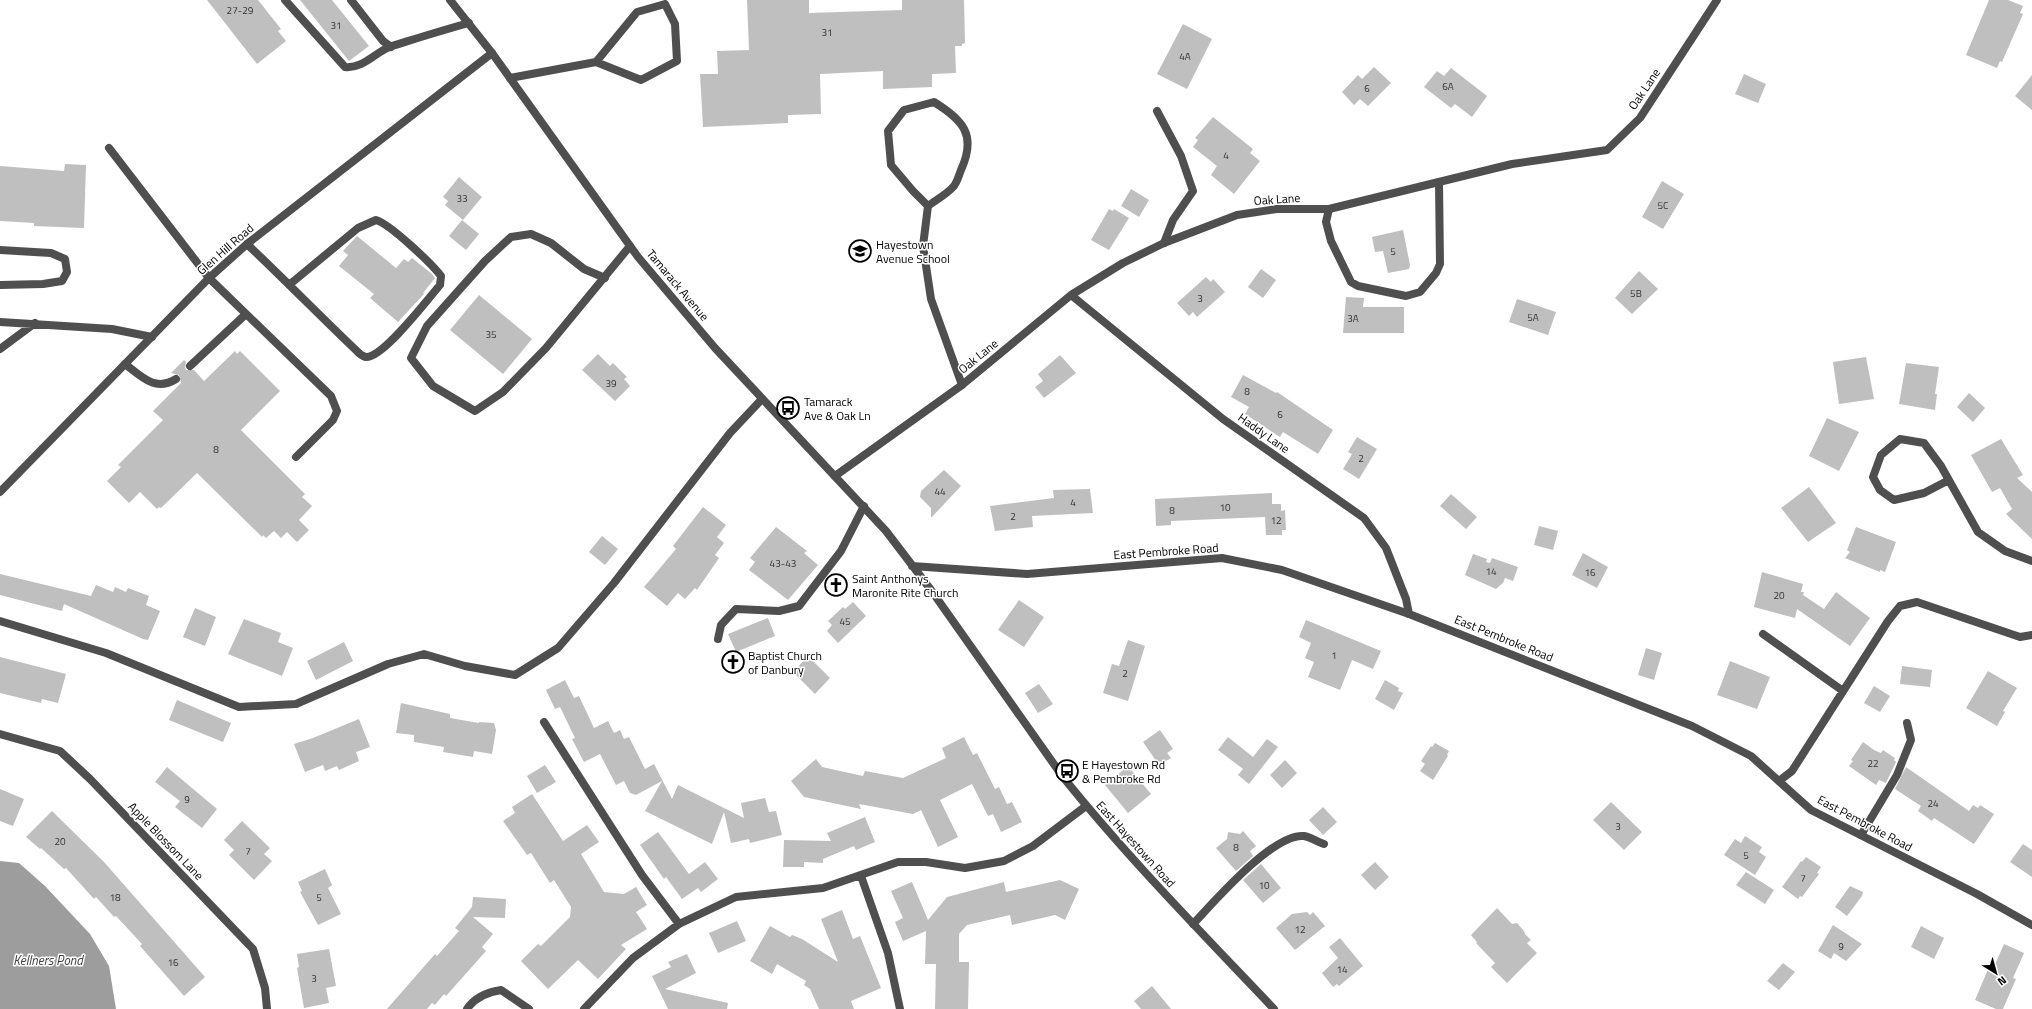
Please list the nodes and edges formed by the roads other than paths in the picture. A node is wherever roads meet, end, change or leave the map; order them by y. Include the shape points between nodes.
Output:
1 (286, 0) edge
2 (351, 0) edge
3 (450, 0) edge
4 (1717, 0) edge
5 (667, 2) edge
6 (469, 23) junction
7 (391, 47) junction
8 (492, 53) junction
9 (596, 62) junction
10 (510, 78) junction
11 (1157, 111) dead end
12 (108, 148) dead end
13 (1439, 182) junction
14 (928, 206) junction
15 (1329, 210) junction
16 (1164, 243) junction
17 (247, 244) junction
18 (630, 246) junction
19 (0, 250) edge
20 (209, 278) junction
21 (605, 278) junction
22 (0, 285) edge
23 (289, 285) junction
24 (1071, 295) junction
25 (246, 314) junction
26 (0, 322) edge
27 (35, 323) junction
28 (152, 337) junction
29 (0, 349) edge
30 (125, 364) junction
31 (190, 366) dead end
32 (176, 379) dead end
33 (962, 385) junction
34 (762, 398) junction
35 (296, 457) dead end
36 (835, 476) junction
37 (1949, 480) junction
38 (0, 492) edge
39 (864, 506) junction
40 (2032, 561) edge
41 (912, 566) junction
42 (1409, 614) junction
43 (0, 621) edge
44 (1763, 634) dead end
45 (2032, 635) edge
46 (718, 639) dead end
47 (1843, 691) junction
48 (544, 722) dead end
49 (1907, 723) dead end
50 (0, 734) edge
51 (1779, 781) junction
52 (1086, 806) junction
53 (1861, 836) junction
54 (1324, 844) dead end
55 (861, 876) junction
56 (679, 924) junction
57 (1193, 924) junction
58 (2032, 925) edge
59 (267, 1009) edge
60 (467, 1009) edge
61 (529, 1009) edge
62 (584, 1009) edge
63 (900, 1009) edge
64 (1274, 1009) edge

1 - 7 street via 345,67 360,65
2 - 7 street via 383,41
3 - 6 street, Tamarack Avenue
4 - 13 street, Oak Lane via 1640,118 1607,150 1512,164
5 - 9 street via 637,12
5 - 9 street via 675,24 677,61 641,80
6 - 7 street
6 - 8 street, Tamarack Avenue
8 - 10 street, Tamarack Avenue
8 - 17 street, Glen Hill Road
9 - 10 street
10 - 18 street, Tamarack Avenue
11 - 16 street via 1181,156 1193,191 1173,220
12 - 20 street
13 - 15 street, Oak Lane
13 - 15 street via 1440,264 1420,292 1406,296 1365,288 1351,282 1331,241 1326,222
14 - 14 street via 954,187 964,162 968,141 963,126 952,113 934,102 904,110 888,131 891,165
14 - 33 street via 923,246 931,299
15 - 16 street, Oak Lane via 1277,209 1237,215
16 - 24 street, Oak Lane via 1123,263
17 - 20 street, Glen Hill Road
17 - 23 street
18 - 21 street
18 - 34 street, Tamarack Avenue via 715,348
19 - 22 street via 51,253 66,258 67,272 62,281
20 - 25 street
20 - 28 street, Glen Hill Road
21 - 21 street via 584,269 551,244 531,234 511,237 485,261 427,326 411,358 433,386 475,411 503,392 546,348
23 - 23 street via 365,357 372,355 389,342 440,285 441,276 382,222 376,220 358,228
24 - 33 street, Oak Lane
24 - 42 street, Haddy Lane via 1223,419 1364,518 1386,548 1406,599
25 - 31 street
25 - 35 street via 335,402 337,412 333,420
26 - 27 street
27 - 28 street via 112,329
27 - 29 street
28 - 30 street, Glen Hill Road
30 - 32 street via 154,384 161,385
30 - 38 street, Glen Hill Road
33 - 36 street, Oak Lane
34 - 36 street, Tamarack Avenue
34 - 43 street via 730,433 614,583 558,648 515,675 465,666 424,654 388,664 296,704 239,707 106,653
36 - 39 street, Tamarack Avenue
37 - 37 street via 1942,466 1924,443 1900,439 1881,455 1873,477 1880,490 1894,500 1924,493
37 - 40 street via 1978,532 2005,551
39 - 41 street, Tamarack Avenue
39 - 46 street via 841,551 799,606 779,611 736,609 721,625
41 - 42 street, East Pembroke Road via 1027,574 1222,558 1282,570
41 - 52 street, East Hayestown Road
42 - 51 street, East Pembroke Road via 1692,726 1751,756
44 - 47 street
45 - 47 street via 2020,637 1917,602 1900,606
47 - 51 street via 1792,771
48 - 56 street via 642,874
49 - 53 street via 1911,740 1897,775
50 - 59 street, Apple Blossom Lane via 60,751 90,779 253,949
51 - 53 street, East Pembroke Road via 1811,810
52 - 55 street via 1033,846 1004,861 965,868 926,862 898,862
52 - 57 street, East Hayestown Road
53 - 58 street, East Pembroke Road via 1977,894
54 - 57 street via 1304,836 1288,839 1262,854
55 - 56 street via 823,888 736,897
55 - 63 street via 888,953
56 - 62 street via 633,958
57 - 64 street, East Hayestown Road
60 - 61 street via 488,992 501,990

